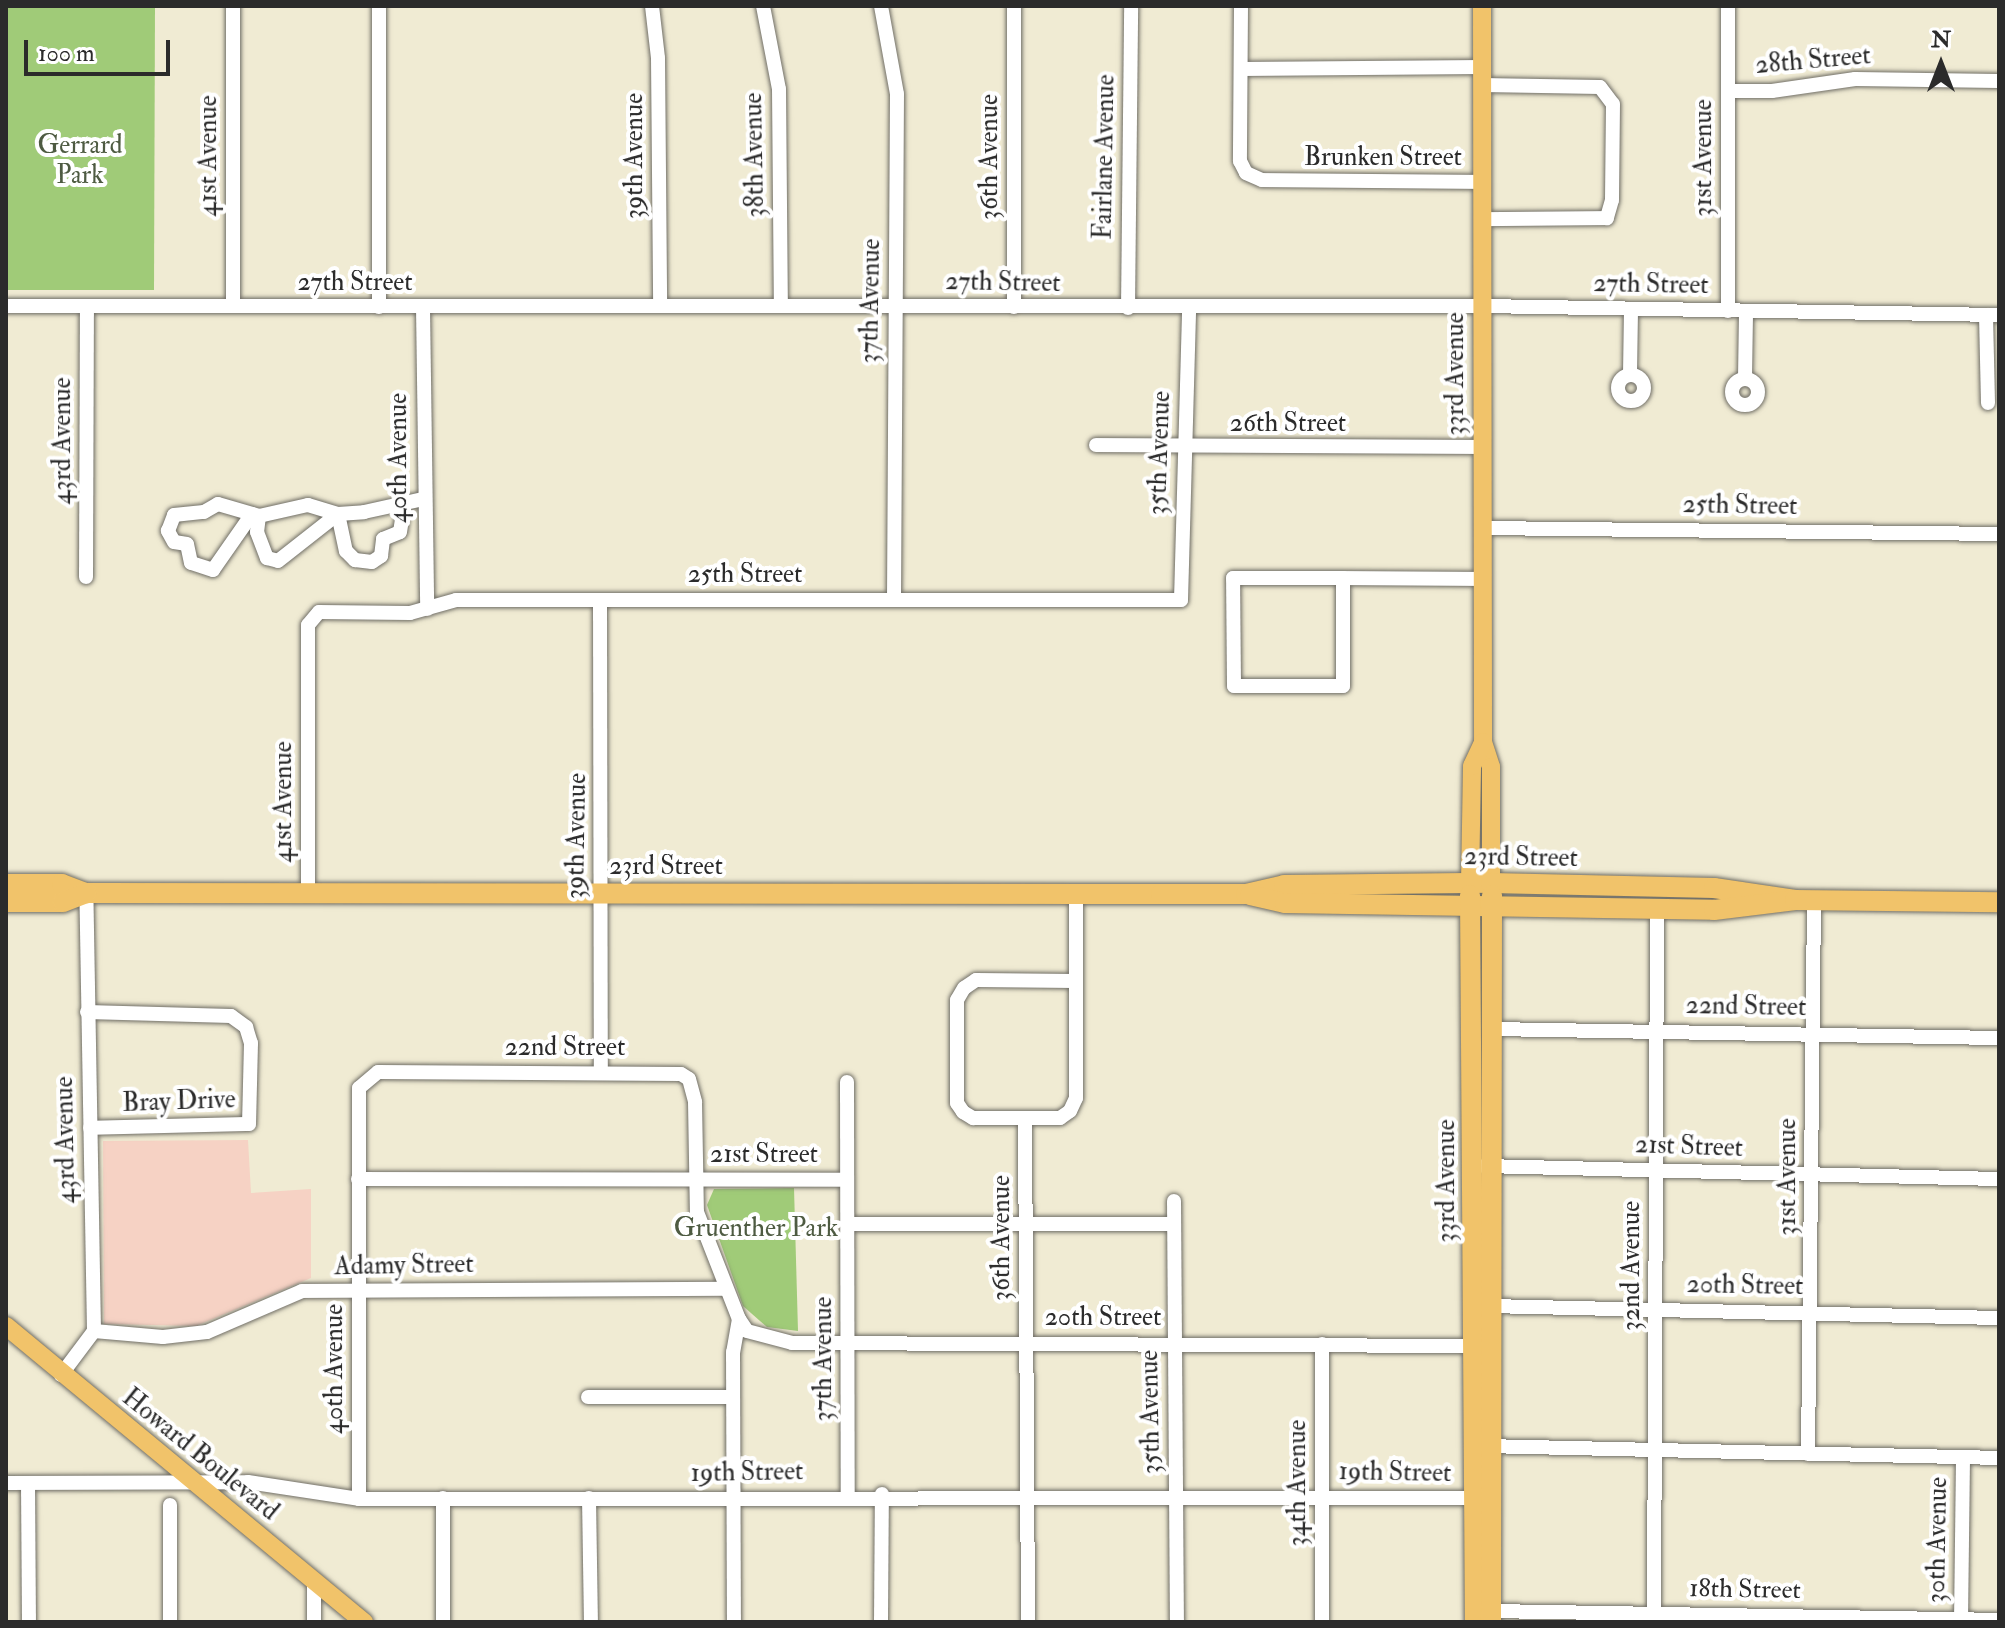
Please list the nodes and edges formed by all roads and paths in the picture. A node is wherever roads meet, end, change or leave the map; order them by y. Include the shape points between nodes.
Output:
1 (233, 6) edge
2 (379, 6) edge
3 (652, 6) edge
4 (763, 6) edge
5 (881, 6) edge
6 (1014, 6) edge
7 (1131, 6) edge
8 (1241, 6) edge
9 (1482, 6) edge
10 (1728, 6) edge
11 (1241, 69) junction
12 (1482, 76) junction
13 (1999, 81) edge
14 (1728, 91) junction
15 (1482, 182) junction
16 (1482, 219) junction
17 (781, 305) junction
18 (6, 306) edge
19 (87, 306) junction
20 (233, 306) junction
21 (660, 306) junction
22 (895, 306) junction
23 (1482, 306) junction
24 (379, 307) junction
25 (423, 307) junction
26 (1014, 307) junction
27 (1128, 308) junction
28 (1189, 308) junction
29 (1631, 309) junction
30 (1728, 311) junction
31 (1746, 311) junction
32 (1992, 315) edge
33 (1630, 374) dead end
34 (1745, 378) dead end
35 (1988, 403) dead end
36 (1096, 445) dead end
37 (1481, 447) junction
38 (1183, 448) junction
39 (423, 499) junction
40 (405, 500) junction
41 (338, 514) junction
42 (256, 515) junction
43 (1481, 528) junction
44 (1999, 534) edge
45 (86, 577) dead end
46 (1343, 578) junction
47 (1481, 579) junction
48 (894, 598) junction
49 (600, 600) junction
50 (1181, 600) joint
51 (427, 609) junction
52 (313, 615) joint
53 (1483, 742) junction
54 (1470, 883) junction
55 (1491, 883) junction
56 (6, 884) edge
57 (86, 893) junction
58 (600, 893) junction
59 (308, 894) junction
60 (1076, 894) junction
61 (1246, 894) junction
62 (1804, 900) junction
63 (6, 902) edge
64 (1999, 902) edge
65 (1470, 905) junction
66 (1492, 905) junction
67 (1657, 909) junction
68 (1075, 981) junction
69 (87, 1012) junction
70 (1492, 1029) junction
71 (1658, 1030) junction
72 (1813, 1032) junction
73 (1999, 1038) edge
74 (394, 1072) joint
75 (601, 1072) junction
76 (847, 1082) dead end
77 (1025, 1118) junction
78 (90, 1128) junction
79 (1481, 1166) junction
80 (1656, 1170) junction
81 (1812, 1174) junction
82 (358, 1179) junction
83 (695, 1179) junction
84 (1999, 1179) edge
85 (847, 1180) junction
86 (1174, 1201) dead end
87 (847, 1224) junction
88 (1174, 1224) junction
89 (1026, 1225) junction
90 (724, 1289) junction
91 (359, 1290) junction
92 (1489, 1306) junction
93 (1655, 1308) junction
94 (1812, 1311) junction
95 (1999, 1318) edge
96 (739, 1319) junction
97 (6, 1326) edge
98 (94, 1331) junction
99 (1027, 1342) junction
100 (1175, 1342) junction
101 (848, 1343) junction
102 (1322, 1344) junction
103 (1474, 1346) junction
104 (61, 1375) junction
105 (588, 1397) dead end
106 (732, 1397) junction
107 (1482, 1446) junction
108 (1656, 1448) junction
109 (1808, 1454) junction
110 (1963, 1458) junction
111 (1999, 1458) edge
112 (195, 1482) junction
113 (6, 1483) edge
114 (28, 1483) junction
115 (848, 1494) junction
116 (882, 1494) junction
117 (1323, 1496) junction
118 (1028, 1497) junction
119 (1176, 1497) junction
120 (443, 1498) junction
121 (589, 1498) junction
122 (732, 1498) junction
123 (1482, 1498) junction
124 (359, 1499) junction
125 (170, 1505) dead end
126 (314, 1582) junction
127 (1654, 1617) edge
128 (1485, 1618) edge
129 (1806, 1618) edge
130 (1999, 1620) edge
131 (1961, 1621) edge
132 (29, 1622) edge
133 (170, 1622) edge
134 (314, 1622) edge
135 (364, 1622) edge
136 (443, 1622) edge
137 (591, 1622) edge
138 (734, 1622) edge
139 (881, 1622) edge
140 (1028, 1622) edge
141 (1177, 1622) edge
142 (1322, 1622) edge

1 - 20 street, 41st Avenue
2 - 24 street
3 - 21 street, 39th Avenue via 658,58
4 - 17 street, 38th Avenue via 779,89
5 - 22 street, 37th Avenue via 897,94
6 - 26 street, 36th Avenue
7 - 27 street, Fairlane Avenue
8 - 11 street
9 - 12 main road, 33rd Avenue
10 - 14 street, 31st Avenue
11 - 12 street
11 - 15 street, Brunken Street via 1240,161 1246,173 1283,181
12 - 15 main road, 33rd Avenue
12 - 16 street via 1600,87 1613,104 1612,200 1607,218
13 - 14 street, 28th Street via 1855,79 1772,91
14 - 30 street, 31st Avenue
15 - 16 main road, 33rd Avenue
16 - 23 main road, 33rd Avenue
17 - 21 street, 27th Street
17 - 22 street, 27th Street
18 - 19 street, 27th Street
19 - 20 street, 27th Street
19 - 45 street, 43rd Avenue
20 - 24 street, 27th Street
21 - 25 street, 27th Street
22 - 26 street, 27th Street
22 - 48 street, 37th Avenue
23 - 28 street, 27th Street
23 - 29 street, 27th Street
23 - 37 main road, 33rd Avenue
24 - 25 street, 27th Street
25 - 39 street, 40th Avenue
26 - 27 street, 27th Street
27 - 28 street, 27th Street
28 - 38 street, 35th Avenue
29 - 30 street, 27th Street
29 - 33 street
30 - 31 street, 27th Street
31 - 32 street, 27th Street
31 - 34 street
32 - 35 street
36 - 38 street, 26th Street
37 - 38 street, 26th Street
37 - 43 main road, 33rd Avenue
38 - 50 street, 35th Avenue
39 - 40 street
39 - 51 street, 40th Avenue
40 - 41 street via 374,511
40 - 41 street via 400,532 383,539 381,556 372,562 355,560 346,551
41 - 42 street via 308,505
41 - 42 street via 278,561 267,558 260,548
42 - 42 street via 218,504 204,512 174,515 168,531 174,542 187,544 191,563 213,570
43 - 44 street, 25th Street
43 - 47 main road, 33rd Avenue
46 - 46 street via 1233,578 1234,686 1343,686
46 - 47 street
47 - 53 main road, 33rd Avenue
48 - 49 street, 25th Street
48 - 50 street, 25th Street
49 - 51 street, 25th Street via 456,600
49 - 58 street, 39th Avenue
51 - 52 street, 25th Street
52 - 59 street, 41st Avenue via 308,625
53 - 54 main road, 33rd Avenue via 1472,766
53 - 55 main road, 33rd Avenue via 1491,767
54 - 55 highway, 23rd Street
54 - 61 highway, 23rd Street via 1284,885
54 - 65 highway, 33rd Avenue
55 - 62 highway, 23rd Street via 1714,888
55 - 66 highway, 33rd Avenue
56 - 57 highway, 23rd Street via 62,884
57 - 59 highway, 23rd Street
57 - 63 highway, 23rd Street via 63,902
57 - 69 street, 43rd Avenue
58 - 59 highway, 23rd Street
58 - 60 highway, 23rd Street
58 - 75 street, 39th Avenue
60 - 61 highway, 23rd Street
60 - 68 street
61 - 65 highway, 23rd Street via 1285,903
62 - 64 highway, 23rd Street
62 - 67 highway, 23rd Street via 1714,910
62 - 72 street, 31st Avenue
65 - 66 highway, 23rd Street
65 - 79 highway, 33rd Avenue
66 - 67 highway, 23rd Street
66 - 70 highway, 33rd Avenue
67 - 71 street, 32nd Avenue
68 - 77 street via 1076,1098 1060,1118
68 - 77 street via 976,980 957,1000 957,1103 973,1118
69 - 78 street, 43rd Avenue
69 - 78 street, Bray Drive via 231,1016 246,1027 251,1043 249,1124
70 - 71 street, 22nd Street
70 - 79 highway, 33rd Avenue
71 - 72 street, 22nd Street
71 - 80 street, 32nd Avenue
72 - 73 street, 22nd Street
72 - 81 street, 31st Avenue
74 - 75 street, 22nd Street
74 - 82 street, 40th Avenue via 373,1074 359,1088
75 - 83 street, 22nd Street via 681,1074 692,1086
76 - 85 street
77 - 89 street, 36th Avenue
78 - 98 street, 43rd Avenue
79 - 80 street, 21st Street
79 - 92 highway, 33rd Avenue
79 - 103 highway, 33rd Avenue
80 - 81 street, 21st Street
80 - 93 street, 32nd Avenue
81 - 84 street, 21st Street
81 - 94 street, 31st Avenue
82 - 83 street, 21st Street
82 - 91 street, 40th Avenue
83 - 85 street, 21st Street
83 - 90 street, 22nd Street via 697,1212
85 - 87 street, 21st Street
86 - 88 street, 35th Avenue
87 - 89 street
87 - 101 street, 37th Avenue
88 - 89 street
88 - 100 street, 35th Avenue
89 - 99 street, 36th Avenue
90 - 91 street, Adamy Street
90 - 96 street, 22nd Street
91 - 98 street, Adamy Street via 302,1291 207,1332 163,1337
91 - 124 street, 40th Avenue
92 - 93 street, 20th Street
92 - 107 highway, 33rd Avenue
93 - 94 street, 20th Street
93 - 108 street, 32nd Avenue
94 - 95 street, 20th Street
94 - 109 street, 31st Avenue
96 - 101 street, 20th Street via 747,1331 792,1343
96 - 106 street
97 - 104 main road, Howard Boulevard
98 - 104 street
99 - 100 street, 20th Street
99 - 101 street, 20th Street
99 - 118 street, 36th Avenue
100 - 102 street, 20th Street
100 - 119 street, 35th Avenue
101 - 115 street, 37th Avenue
102 - 103 street, 20th Street
102 - 117 street, 34th Avenue
103 - 107 highway, 33rd Avenue
104 - 112 main road, Howard Boulevard
105 - 106 street
106 - 122 street
107 - 108 street
107 - 123 highway, 33rd Avenue
108 - 109 street
108 - 127 street, 32nd Avenue
109 - 110 street
110 - 111 street
110 - 131 street, 30th Avenue
112 - 114 street, 19th Street
112 - 124 street, 19th Street via 248,1482
112 - 126 main road, Howard Boulevard
113 - 114 street, 19th Street
114 - 132 street
115 - 116 street, 19th Street
115 - 122 street, 19th Street
116 - 118 street, 19th Street
116 - 139 street
117 - 119 street, 19th Street
117 - 123 street, 19th Street
117 - 142 street, 34th Avenue
118 - 119 street, 19th Street
118 - 140 street, 36th Avenue
119 - 141 street, 35th Avenue
120 - 121 street, 19th Street
120 - 124 street, 19th Street
120 - 136 street
121 - 122 street, 19th Street
121 - 137 street
122 - 138 street
123 - 128 highway, 33rd Avenue
125 - 133 street
126 - 134 street
126 - 135 main road, Howard Boulevard
127 - 128 street, 18th Street
127 - 129 street, 18th Street
129 - 131 street, 18th Street
130 - 131 street, 18th Street

